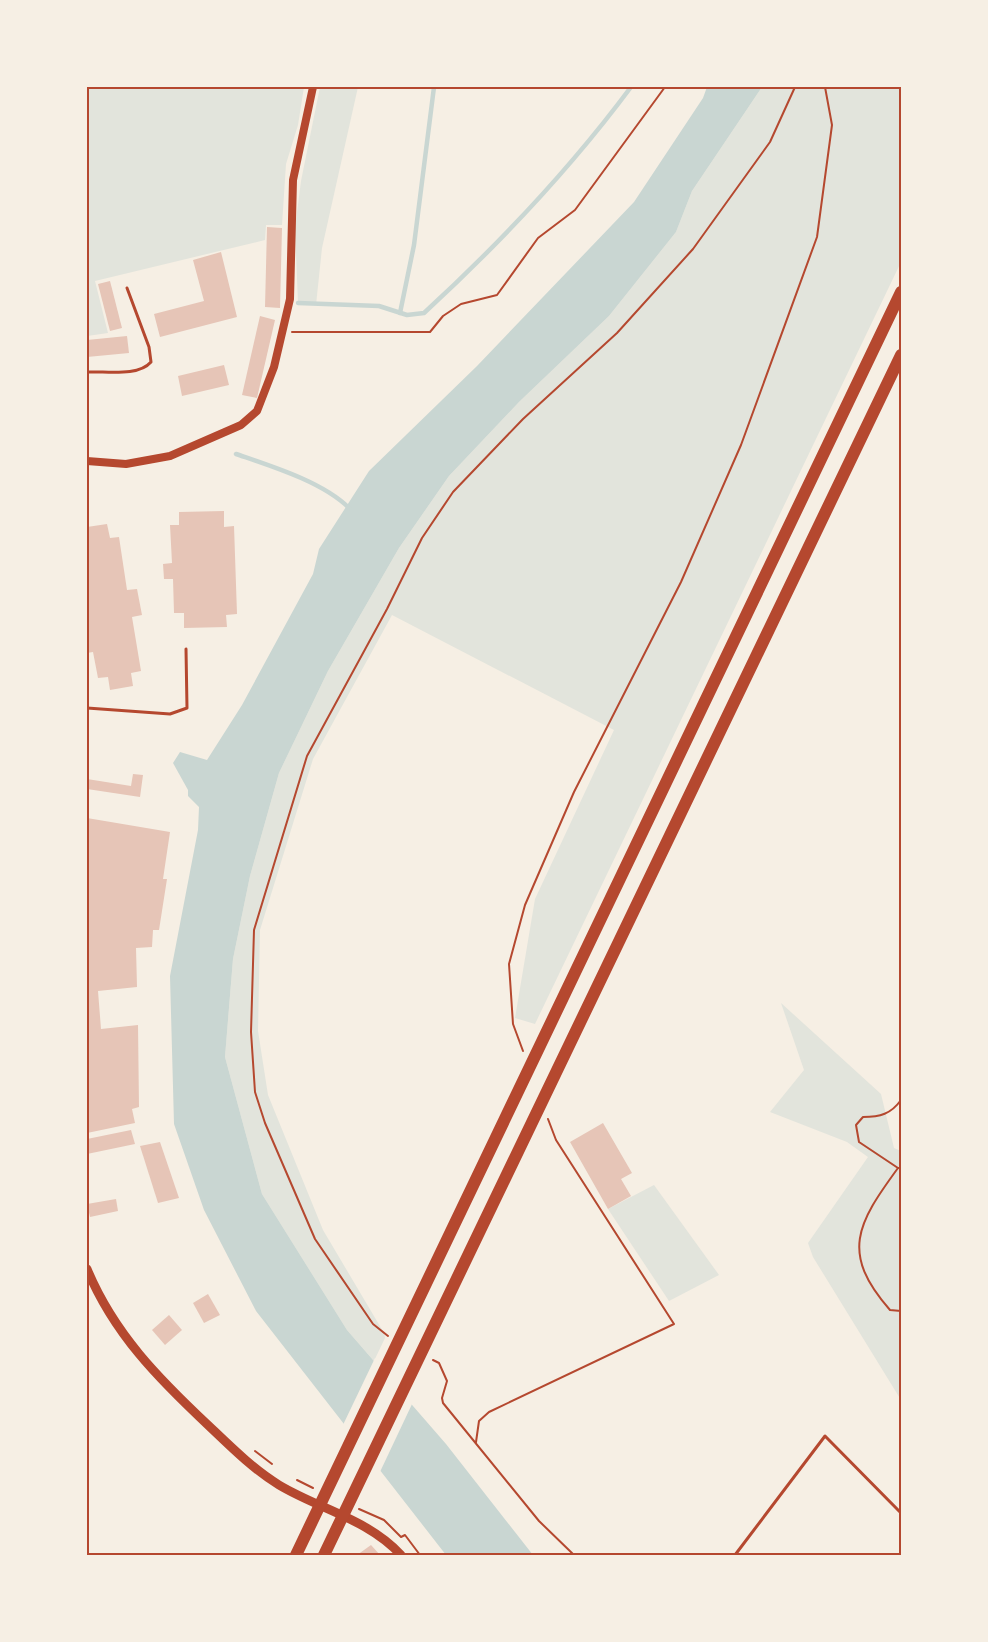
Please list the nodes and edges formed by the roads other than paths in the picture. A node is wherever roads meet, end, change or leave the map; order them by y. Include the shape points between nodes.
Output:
1 (313, 87) edge
2 (127, 288) dead end
3 (901, 292) edge
4 (901, 355) edge
5 (87, 372) edge
6 (87, 461) edge
7 (186, 649) dead end
8 (87, 708) edge
9 (87, 1269) edge
10 (901, 1513) edge
11 (296, 1555) edge
12 (324, 1555) edge
13 (401, 1555) edge
14 (735, 1555) edge

1 - 6 street via 293,180 290,299 265,395 257,411 247,422 170,456 126,464
2 - 5 lane via 151,362 133,370
3 - 11 highway
4 - 12 highway
7 - 8 lane via 187,708 170,714
9 - 13 main road via 106,1309 140,1358 238,1453 280,1486 372,1531
10 - 14 lane via 825,1436

